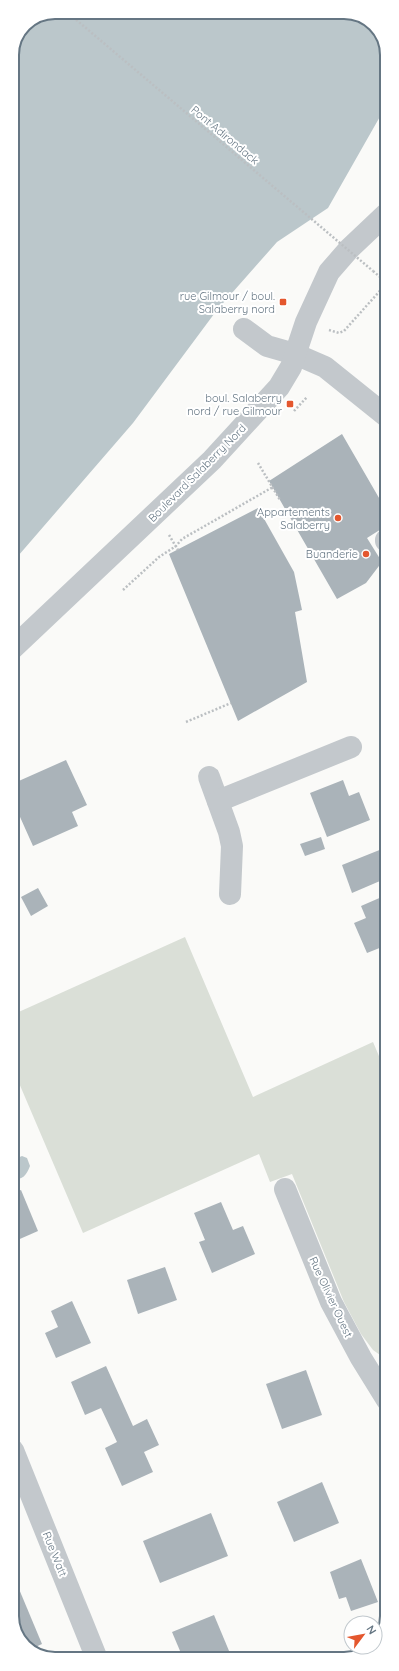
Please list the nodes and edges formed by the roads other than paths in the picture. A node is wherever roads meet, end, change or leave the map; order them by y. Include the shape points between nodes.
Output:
1 (380, 220) edge
2 (244, 329) dead end
3 (295, 354) junction
4 (380, 411) edge
5 (19, 642) edge
6 (352, 747) dead end
7 (209, 777) dead end
8 (218, 801) junction
9 (230, 894) dead end
10 (285, 1189) dead end
11 (380, 1389) edge
12 (19, 1465) edge
13 (94, 1652) edge

1 - 3 street, Boulevard Salaberry Nord via 329,272 309,315
2 - 3 street via 267,346
3 - 4 street via 318,363 335,374
3 - 5 street, Boulevard Salaberry Nord via 291,367 279,387 239,432
6 - 8 street
7 - 8 street
8 - 9 street via 230,832 232,846
10 - 11 street, Rue Olivier Ouest via 334,1309
12 - 13 street, Rue Watt

